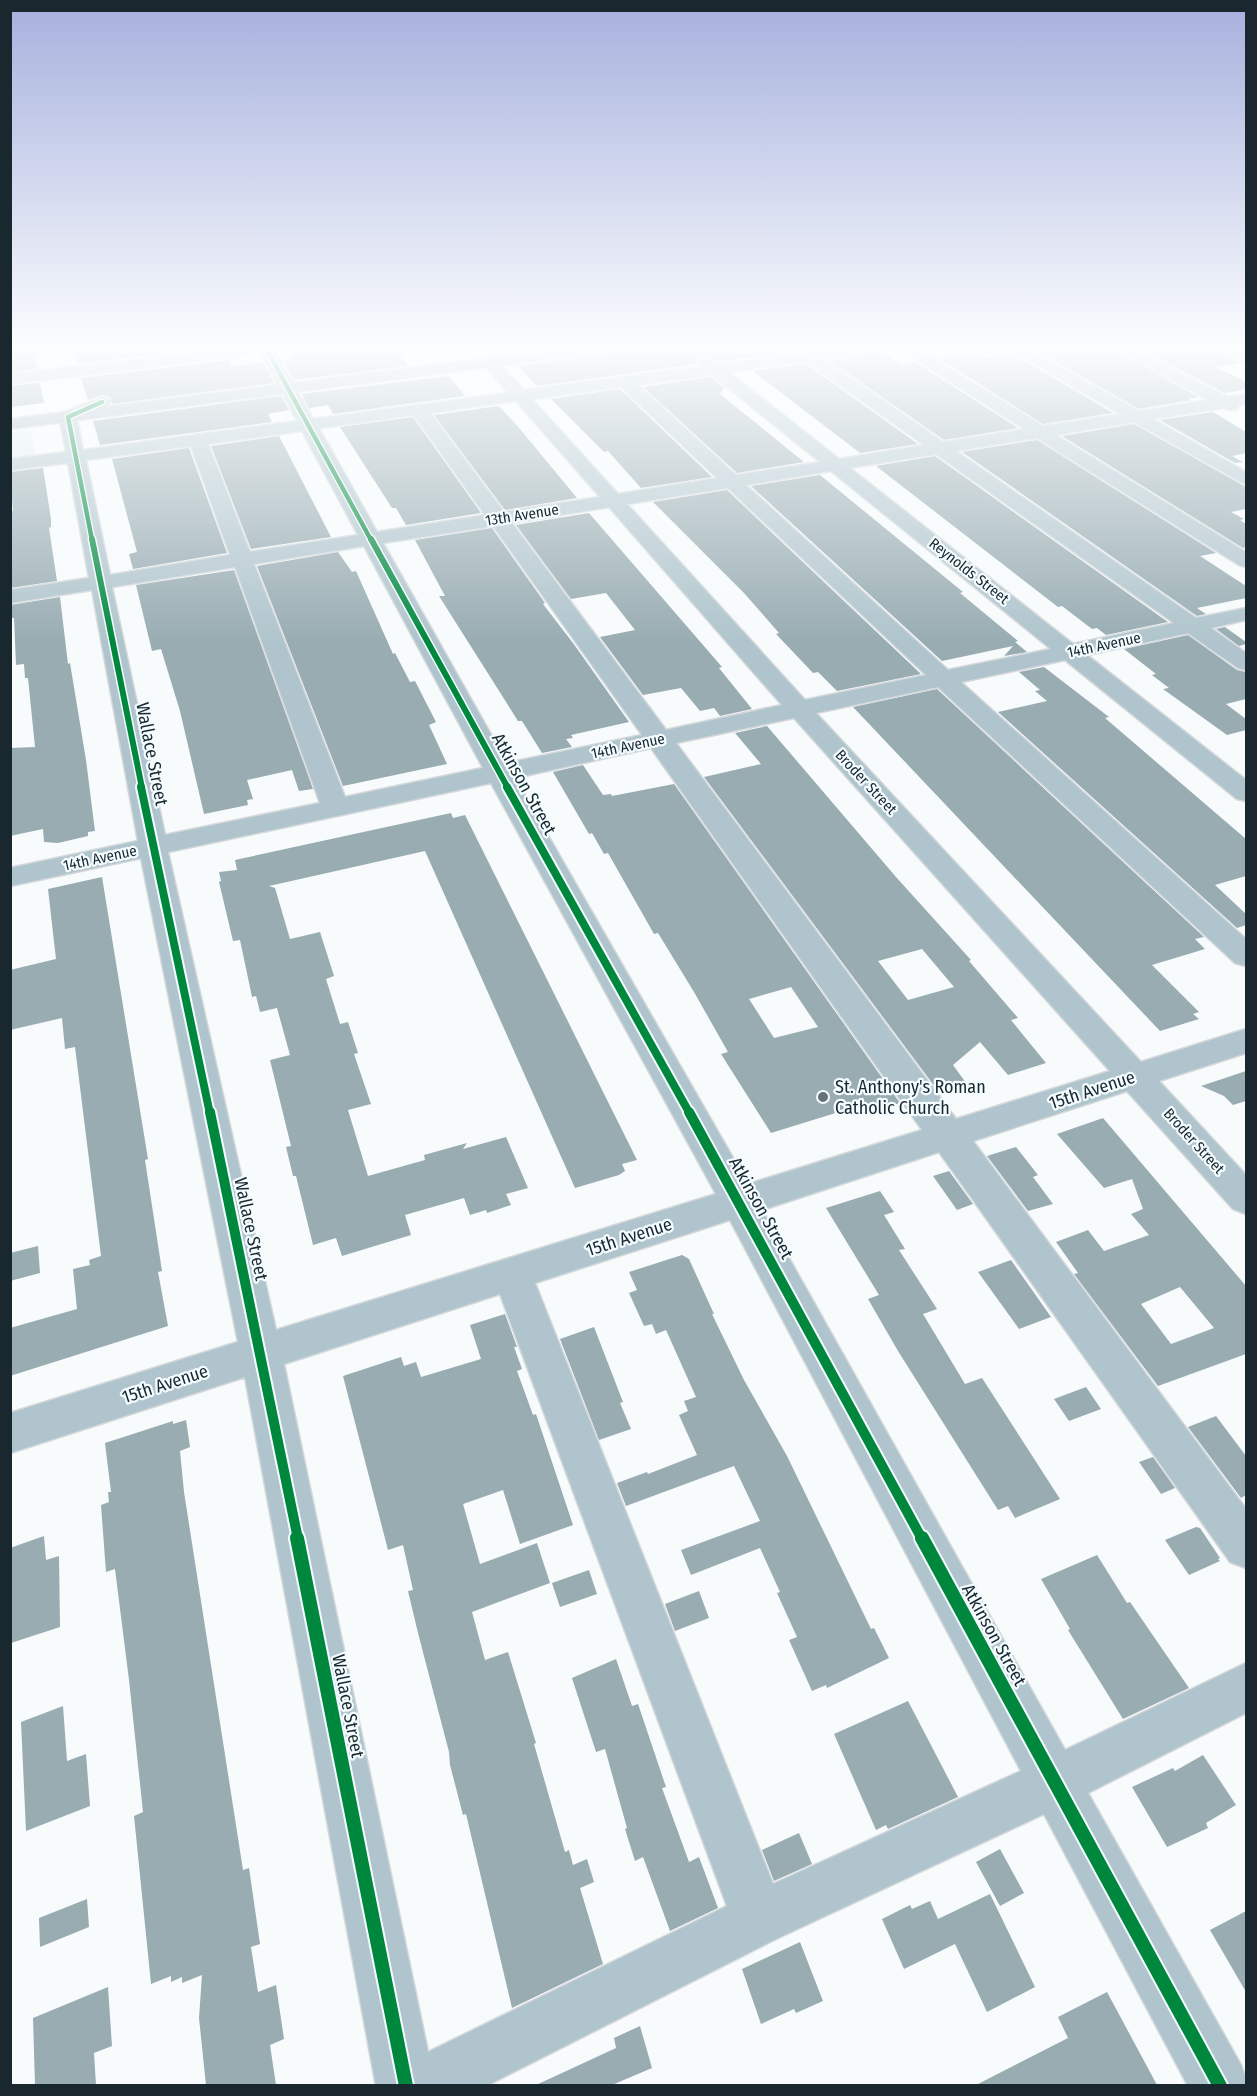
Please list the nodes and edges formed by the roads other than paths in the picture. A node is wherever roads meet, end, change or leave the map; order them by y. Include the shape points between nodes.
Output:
1 (75, 448) edge
2 (138, 448) edge
3 (200, 448) edge
4 (321, 448) edge
5 (446, 448) edge
6 (566, 448) edge
7 (696, 448) edge
8 (814, 448) edge
9 (941, 448) joint
10 (1065, 448) edge
11 (1192, 448) edge
12 (77, 456) junction
13 (10, 465) edge
14 (835, 465) junction
15 (1246, 479) edge
16 (732, 481) junction
17 (613, 500) junction
18 (498, 519) junction
19 (371, 539) junction
20 (243, 560) junction
21 (1246, 561) edge
22 (103, 582) junction
23 (10, 597) edge
24 (1246, 614) edge
25 (1193, 625) junction
26 (1072, 652) junction
27 (1246, 663) edge
28 (944, 679) junction
29 (799, 709) junction
30 (660, 739) junction
31 (499, 773) junction
32 (1246, 793) edge
33 (335, 807) junction
34 (153, 846) junction
35 (10, 877) edge
36 (1246, 956) edge
37 (1246, 1041) edge
38 (1136, 1076) junction
39 (946, 1136) junction
40 (1246, 1199) edge
41 (740, 1202) junction
42 (512, 1274) junction
43 (261, 1354) junction
44 (10, 1433) edge
45 (1246, 1546) edge
46 (1246, 1687) edge
47 (1055, 1782) junction
48 (759, 1919) junction
49 (406, 2085) edge
50 (422, 2085) edge
51 (1220, 2085) edge

1 - 12 street, Wallace Street
2 - 12 street
3 - 20 street
4 - 19 street, Atkinson Street
5 - 18 street
6 - 17 street, Broder Street
7 - 16 street
8 - 14 street, Reynolds Street
9 - 14 street, 13th Avenue
9 - 25 street
10 - 21 street
11 - 15 street
12 - 13 street
12 - 22 street, Wallace Street
14 - 16 street, 13th Avenue
14 - 26 street, Reynolds Street
16 - 17 street, 13th Avenue
16 - 28 street
17 - 18 street, 13th Avenue
17 - 29 street, Broder Street
18 - 19 street, 13th Avenue
18 - 30 street
19 - 20 street, 13th Avenue
19 - 31 street, Atkinson Street
20 - 22 street, 13th Avenue
20 - 33 street
22 - 23 street, 13th Avenue
22 - 34 street, Wallace Street
24 - 25 street, 14th Avenue
25 - 26 street, 14th Avenue
25 - 27 street
26 - 28 street, 14th Avenue
26 - 32 street, Reynolds Street
28 - 29 street, 14th Avenue
28 - 36 street
29 - 30 street, 14th Avenue
29 - 38 street, Broder Street
30 - 31 street, 14th Avenue
30 - 39 street
31 - 33 street, 14th Avenue
31 - 41 street, Atkinson Street
33 - 34 street, 14th Avenue
34 - 35 street, 14th Avenue
34 - 43 street, Wallace Street
37 - 38 street, 15th Avenue
38 - 39 street, 15th Avenue
38 - 40 street, Broder Street
39 - 41 street, 15th Avenue
39 - 45 street
41 - 42 street, 15th Avenue
41 - 47 street, Atkinson Street
42 - 43 street, 15th Avenue
42 - 48 street
43 - 44 street, 15th Avenue
43 - 49 street, Wallace Street
46 - 47 street
47 - 48 street
47 - 51 street, Atkinson Street
48 - 50 street

